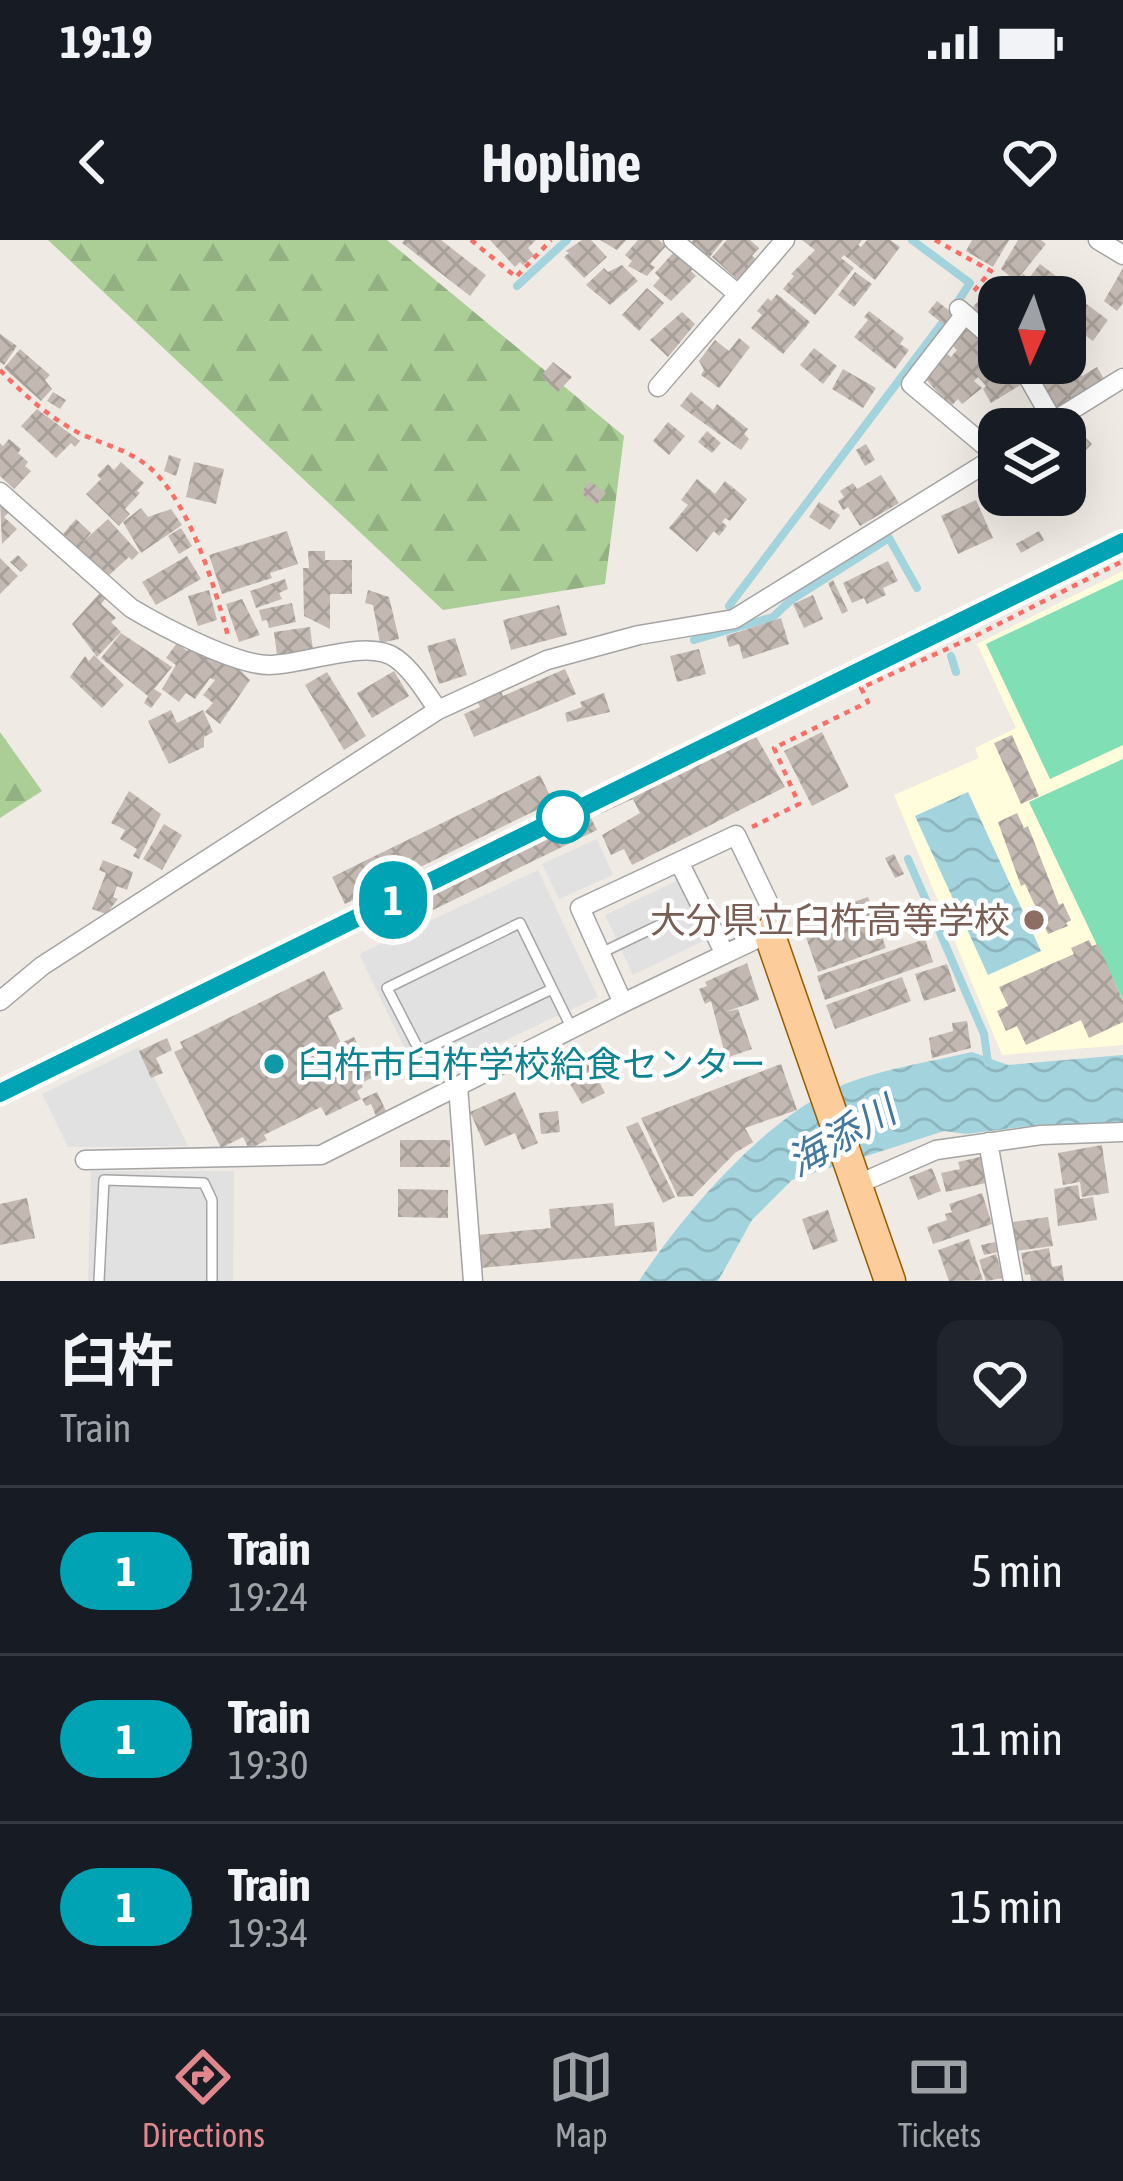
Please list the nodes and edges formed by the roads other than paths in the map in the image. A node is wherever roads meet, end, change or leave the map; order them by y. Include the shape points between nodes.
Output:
1 (673, 240) edge
2 (785, 240) edge
3 (1098, 240) edge
4 (1123, 255) edge
5 (739, 294) junction
6 (978, 326) edge
7 (1123, 378) edge
8 (658, 387) dead end
9 (1074, 408) edge
10 (978, 440) edge
11 (978, 468) edge
12 (0, 492) edge
13 (438, 710) junction
14 (680, 862) junction
15 (672, 919) dead end
16 (770, 933) junction
17 (601, 953) junction
18 (725, 954) junction
19 (552, 989) junction
20 (0, 1001) edge
21 (623, 1003) junction
22 (572, 1029) junction
23 (458, 1086) junction
24 (1123, 1132) edge
25 (988, 1142) junction
26 (85, 1160) dead end
27 (855, 1183) junction
28 (99, 1281) edge
29 (212, 1281) edge
30 (473, 1281) edge
31 (890, 1281) edge
32 (1013, 1281) edge

1 - 5 street
2 - 5 street
3 - 4 street
5 - 8 street
6 - 10 street via 962,312 910,384
7 - 9 street
11 - 13 street via 734,619 547,659
12 - 13 street via 131,608 268,665 381,651 402,664
13 - 20 street
14 - 16 street via 736,835 772,910
14 - 17 street via 580,908
14 - 18 street
15 - 17 lane
16 - 18 street
16 - 27 main road
17 - 21 street
18 - 21 street
19 - 19 lane via 520,923 387,988 419,1052
19 - 22 lane
21 - 22 street
22 - 23 street
23 - 26 street via 321,1155
23 - 30 street
24 - 25 street
25 - 27 street via 922,1154
25 - 32 street
27 - 31 main road
28 - 29 lane via 104,1180 203,1183 212,1200

